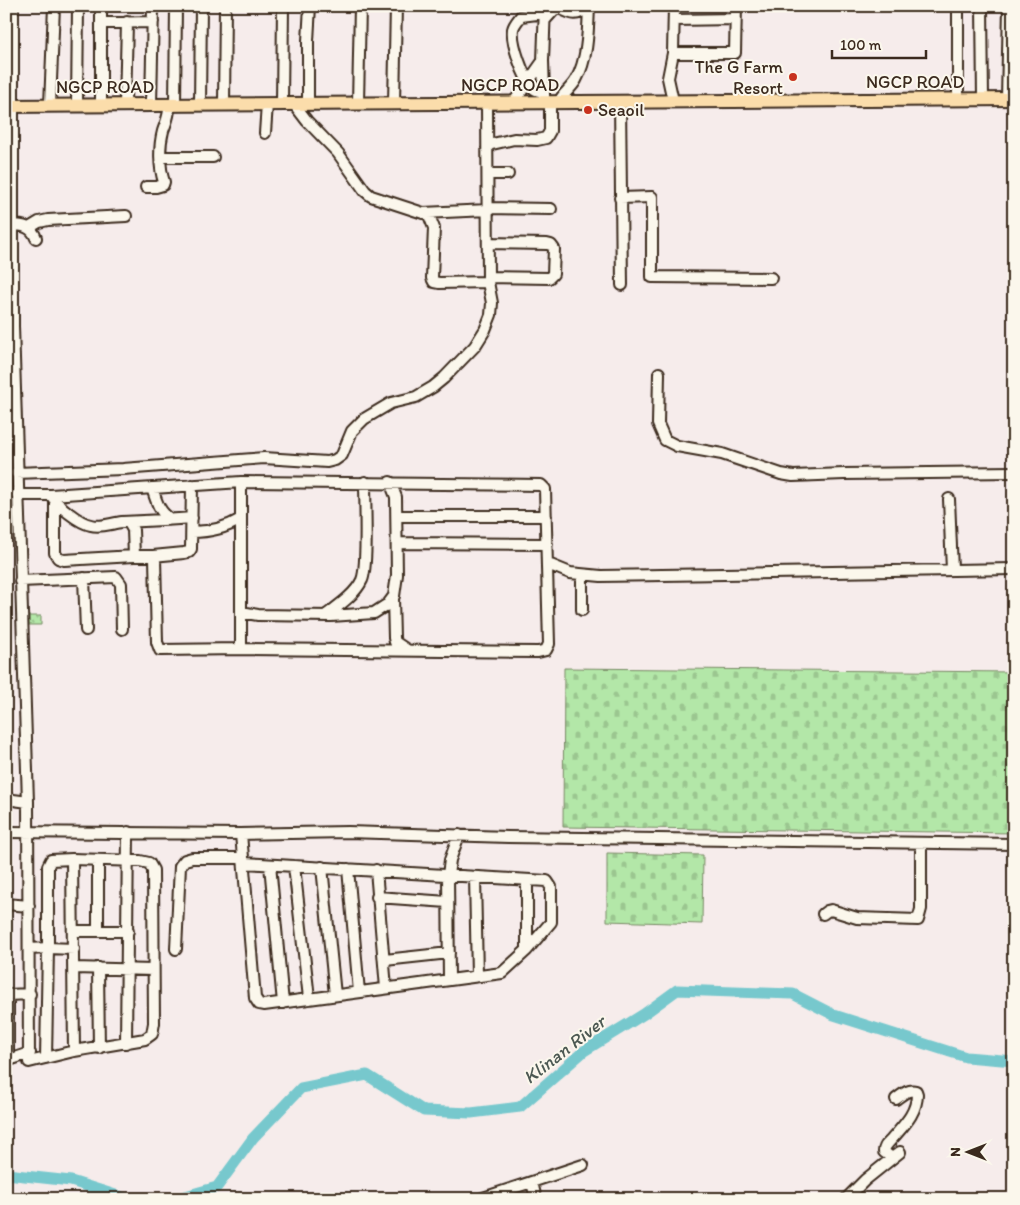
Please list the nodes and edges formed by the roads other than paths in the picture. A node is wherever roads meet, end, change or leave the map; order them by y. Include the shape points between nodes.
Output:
1 (13, 6) edge
2 (54, 6) edge
3 (78, 6) edge
4 (102, 6) edge
5 (152, 6) edge
6 (176, 6) edge
7 (201, 6) edge
8 (225, 6) edge
9 (283, 6) edge
10 (310, 6) edge
11 (360, 6) edge
12 (396, 6) edge
13 (674, 6) edge
14 (736, 6) edge
15 (958, 6) edge
16 (982, 6) edge
17 (1009, 6) edge
18 (560, 7) edge
19 (521, 11) edge
20 (587, 11) edge
21 (545, 13) edge
22 (736, 19) junction
23 (674, 20) junction
24 (127, 22) junction
25 (153, 22) junction
26 (101, 23) junction
27 (673, 53) junction
28 (543, 61) junction
29 (528, 81) junction
30 (10, 82) edge
31 (549, 99) junction
32 (1010, 99) edge
33 (958, 100) junction
34 (983, 100) junction
35 (674, 101) junction
36 (487, 102) junction
37 (514, 102) junction
38 (620, 102) junction
39 (358, 103) junction
40 (394, 103) junction
41 (172, 104) junction
42 (200, 104) junction
43 (224, 104) junction
44 (267, 104) junction
45 (288, 104) junction
46 (308, 104) junction
47 (50, 105) junction
48 (77, 105) junction
49 (101, 105) junction
50 (125, 105) junction
51 (151, 105) junction
52 (10, 106) edge
53 (265, 133) dead end
54 (488, 145) junction
55 (161, 157) junction
56 (213, 157) dead end
57 (488, 174) junction
58 (508, 174) dead end
59 (146, 187) dead end
60 (620, 198) junction
61 (488, 209) junction
62 (551, 209) dead end
63 (428, 213) junction
64 (126, 216) dead end
65 (12, 225) junction
66 (29, 228) junction
67 (36, 238) dead end
68 (488, 243) junction
69 (771, 278) dead end
70 (488, 280) junction
71 (622, 285) dead end
72 (9, 326) edge
73 (658, 373) dead end
74 (10, 416) edge
75 (1014, 472) edge
76 (16, 473) junction
77 (241, 482) junction
78 (365, 482) junction
79 (390, 482) junction
80 (11, 484) edge
81 (192, 485) junction
82 (152, 488) junction
83 (17, 495) junction
84 (53, 498) junction
85 (949, 499) dead end
86 (397, 516) junction
87 (546, 516) junction
88 (192, 518) junction
89 (171, 519) junction
90 (241, 519) junction
91 (129, 523) junction
92 (192, 532) junction
93 (397, 543) junction
94 (547, 544) junction
95 (134, 556) junction
96 (153, 556) junction
97 (548, 564) junction
98 (1014, 569) edge
99 (952, 570) junction
100 (582, 575) junction
101 (84, 578) junction
102 (20, 581) junction
103 (393, 598) junction
104 (582, 610) dead end
105 (241, 612) junction
106 (325, 616) junction
107 (86, 630) dead end
108 (122, 630) dead end
109 (241, 649) junction
110 (407, 650) junction
111 (6, 799) edge
112 (28, 802) junction
113 (6, 832) edge
114 (28, 832) junction
115 (128, 832) junction
116 (241, 834) junction
117 (459, 835) junction
118 (921, 844) junction
119 (1014, 844) edge
120 (72, 859) junction
121 (98, 860) junction
122 (128, 860) junction
123 (244, 860) junction
124 (270, 864) junction
125 (294, 866) junction
126 (322, 867) junction
127 (348, 868) junction
128 (376, 870) junction
129 (448, 875) junction
130 (475, 877) junction
131 (527, 880) junction
132 (377, 897) junction
133 (448, 902) junction
134 (6, 904) edge
135 (29, 906) junction
136 (823, 914) dead end
137 (73, 931) junction
138 (98, 931) junction
139 (128, 931) junction
140 (48, 948) junction
141 (29, 949) junction
142 (74, 949) junction
143 (176, 949) dead end
144 (527, 950) junction
145 (449, 953) junction
146 (385, 960) junction
147 (74, 968) junction
148 (98, 968) junction
149 (127, 968) junction
150 (153, 970) junction
151 (477, 976) junction
152 (449, 980) junction
153 (386, 988) junction
154 (359, 992) junction
155 (7, 994) edge
156 (30, 994) junction
157 (335, 995) junction
158 (309, 998) junction
159 (283, 1002) junction
160 (126, 1043) junction
161 (99, 1048) junction
162 (74, 1051) junction
163 (30, 1053) junction
164 (46, 1058) junction
165 (7, 1061) edge
166 (896, 1098) dead end
167 (900, 1152) dead end
168 (892, 1158) junction
169 (583, 1164) dead end
170 (532, 1182) junction
171 (480, 1199) edge
172 (536, 1199) edge
173 (846, 1199) edge

1 - 30 street
2 - 47 street
3 - 48 street
4 - 26 street
5 - 25 street
6 - 41 street
7 - 42 street
8 - 43 street
9 - 45 street
10 - 46 street
11 - 39 street
12 - 40 street
13 - 23 street
14 - 22 street
15 - 33 street
16 - 34 street
17 - 32 street
18 - 20 street via 570,13
18 - 21 street
19 - 21 street
19 - 29 street via 513,29 513,44
20 - 31 street via 586,52 576,81 561,96
21 - 28 street
22 - 23 street
22 - 27 street via 736,53
23 - 27 street
24 - 25 street
24 - 26 street
24 - 50 street
25 - 51 street
26 - 49 street
27 - 35 street via 668,78
28 - 29 street
28 - 31 street
29 - 31 street
29 - 37 street
30 - 52 street
31 - 37 main road, NGCP ROAD
31 - 38 main road, NGCP ROAD
31 - 54 street via 550,131 546,138 514,139
32 - 34 main road, NGCP ROAD
33 - 34 main road, NGCP ROAD
33 - 35 main road, NGCP ROAD
35 - 38 main road, NGCP ROAD
36 - 37 main road, NGCP ROAD
36 - 40 main road, NGCP ROAD
36 - 54 street
38 - 60 street
39 - 40 main road, NGCP ROAD
39 - 46 main road, NGCP ROAD
41 - 42 main road, NGCP ROAD
41 - 51 main road, NGCP ROAD
41 - 55 street via 163,131
42 - 43 main road, NGCP ROAD
43 - 44 main road, NGCP ROAD
44 - 45 main road, NGCP ROAD
44 - 53 street
45 - 46 main road, NGCP ROAD
45 - 63 street via 338,153 370,196
47 - 48 main road, NGCP ROAD
47 - 52 main road, NGCP ROAD
48 - 49 main road, NGCP ROAD
49 - 50 main road, NGCP ROAD
50 - 51 main road, NGCP ROAD
52 - 65 street
54 - 57 street
55 - 56 street
55 - 59 street via 163,185
57 - 58 street
57 - 61 street
60 - 69 street via 652,197 652,277
60 - 71 street
61 - 62 street
61 - 63 street
61 - 68 street
63 - 70 street via 434,228 434,282
64 - 66 street via 48,220
65 - 66 street
65 - 72 street
66 - 67 street
68 - 70 street
68 - 70 street via 546,244 554,250 553,274 548,278
70 - 76 street via 492,303 490,315 475,346 433,387 416,397 391,403 364,419 352,431 342,455 336,460 264,458
72 - 74 street
73 - 75 street via 658,424 665,440 677,446 730,456 792,476
74 - 76 street
76 - 80 street
77 - 78 street
77 - 81 street
77 - 90 street
78 - 79 street
78 - 106 street via 362,580 354,592
79 - 86 street via 396,497
79 - 87 street via 541,485 545,489
80 - 83 street
81 - 82 street
81 - 88 street
82 - 84 street
82 - 89 street via 158,507
83 - 84 street
83 - 102 street
84 - 91 street via 78,519 91,525
84 - 95 street via 55,554 58,558
85 - 99 street
86 - 87 street
86 - 93 street
87 - 94 street
88 - 89 street
88 - 92 street
89 - 91 street
90 - 92 street via 228,526
90 - 105 street
91 - 95 street via 133,530
92 - 96 street via 192,549 189,552
93 - 94 street
93 - 103 street via 397,582
94 - 97 street
95 - 96 street
96 - 109 street via 156,562 157,642 160,650
97 - 100 street
97 - 110 street via 550,635 546,650
98 - 99 street
99 - 100 street
100 - 104 street
101 - 102 street
101 - 107 street
101 - 108 street via 116,577 121,584
102 - 112 street
103 - 106 street via 374,613
103 - 110 street via 395,642
105 - 106 street
105 - 109 street
109 - 110 street
111 - 112 street
112 - 114 street
113 - 114 street
114 - 115 street
114 - 135 street
115 - 116 street
115 - 122 street
116 - 117 street
116 - 123 street
117 - 118 street
117 - 129 street
118 - 119 street
118 - 136 street via 919,919 856,918 831,910
120 - 121 street
120 - 137 street
120 - 140 street via 51,860 48,866
121 - 122 street
121 - 138 street
122 - 139 street
122 - 150 street via 152,866
123 - 124 street
123 - 143 street via 192,858 180,866
123 - 159 street via 256,1002 264,1005
124 - 125 street
124 - 159 street
125 - 126 street
125 - 158 street
126 - 127 street
126 - 157 street
127 - 128 street
127 - 154 street
128 - 129 street
128 - 132 street
129 - 130 street
129 - 133 street
130 - 131 street
130 - 151 street
131 - 144 street
131 - 144 street via 547,881 551,887 551,924
132 - 133 street
132 - 146 street
133 - 145 street
134 - 135 street
135 - 141 street
137 - 138 street
137 - 142 street
138 - 139 street
139 - 149 street
140 - 141 street
140 - 142 street
140 - 164 street
141 - 156 street
142 - 147 street
144 - 151 street via 502,972
145 - 146 street
145 - 152 street
146 - 153 street
147 - 148 street
147 - 162 street
148 - 149 street
148 - 161 street
149 - 150 street
149 - 160 street
150 - 160 street via 152,1034 145,1040
151 - 152 street
152 - 153 street
153 - 154 street
154 - 157 street
155 - 156 street
155 - 165 street
156 - 163 street
157 - 158 street
158 - 159 street
160 - 161 street
161 - 162 street
162 - 164 street
163 - 164 street via 30,1062
163 - 165 street
166 - 168 street via 913,1090 917,1094 912,1116 885,1146 884,1152
167 - 168 street
168 - 173 street
169 - 170 street
170 - 171 street
170 - 172 street

